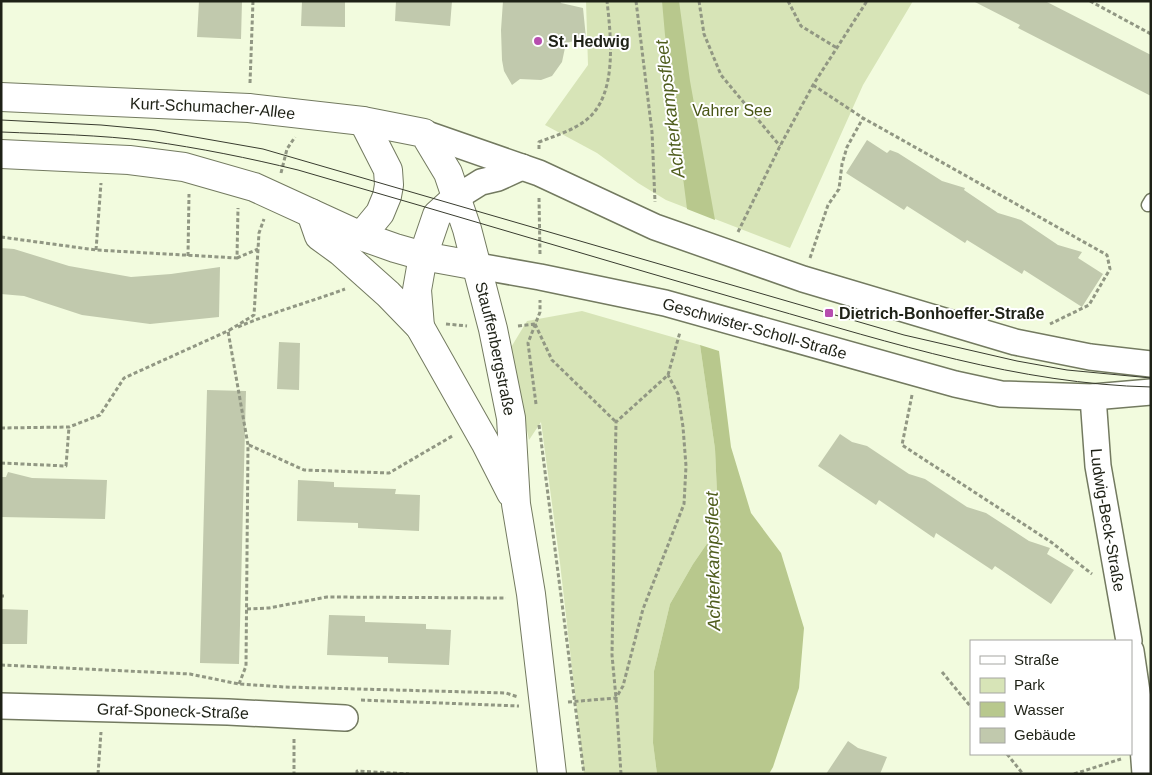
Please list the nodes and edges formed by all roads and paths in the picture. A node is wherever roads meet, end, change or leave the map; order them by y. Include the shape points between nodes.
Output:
1 (253, 1) edge
2 (607, 1) edge
3 (636, 1) edge
4 (699, 1) edge
5 (788, 1) edge
6 (867, 1) edge
7 (1090, 1) edge
8 (1151, 34) edge
9 (836, 48) junction
10 (813, 85) junction
11 (1, 97) edge
12 (249, 108) junction
13 (310, 115) junction
14 (863, 118) junction
15 (363, 121) junction
16 (424, 132) junction
17 (780, 146) junction
18 (1, 154) edge
19 (104, 159) junction
20 (190, 168) junction
21 (530, 170) junction
22 (238, 182) junction
23 (273, 195) junction
24 (457, 197) junction
25 (311, 213) junction
26 (655, 227) junction
27 (361, 236) junction
28 (1, 237) edge
29 (258, 249) junction
30 (96, 250) junction
31 (727, 253) junction
32 (188, 256) junction
33 (424, 256) junction
34 (237, 258) junction
35 (478, 266) junction
36 (540, 277) junction
37 (372, 279) junction
38 (802, 279) junction
39 (687, 309) junction
40 (420, 324) junction
41 (535, 324) junction
42 (493, 329) junction
43 (228, 331) junction
44 (1015, 342) junction
45 (1151, 364) edge
46 (918, 373) junction
47 (668, 375) junction
48 (1151, 392) edge
49 (1093, 397) junction
50 (537, 410) dead end
51 (538, 420) dead end
52 (616, 422) junction
53 (474, 423) junction
54 (69, 427) junction
55 (1, 428) edge
56 (248, 445) junction
57 (1, 462) edge
58 (516, 504) junction
59 (1093, 575) dead end
60 (532, 594) junction
61 (247, 609) junction
62 (1129, 640) edge
63 (1132, 658) edge
64 (1, 665) edge
65 (942, 672) dead end
66 (239, 684) junction
67 (255, 689) dead end
68 (616, 698) junction
69 (576, 700) junction
70 (1, 706) edge
71 (545, 706) junction
72 (970, 706) edge
73 (102, 709) junction
74 (349, 709) joint
75 (294, 716) junction
76 (1009, 755) edge
77 (1144, 763) edge
78 (98, 774) edge
79 (294, 774) edge
80 (357, 774) edge
81 (408, 774) edge
82 (552, 774) edge
83 (584, 774) edge
84 (621, 774) edge
85 (1023, 774) edge
86 (1074, 774) edge

1 - 12 path
2 - 21 path via 611,34 609,73 601,103 586,120 540,142
3 - 26 path via 652,132
4 - 17 path via 704,34 721,75
5 - 9 path via 801,26
6 - 9 path
7 - 8 path
9 - 10 path
10 - 14 path
10 - 17 path
11 - 12 street, Kurt-Schumacher-Allee
12 - 13 street, Kurt-Schumacher-Allee
13 - 15 street, Kurt-Schumacher-Allee
13 - 23 path via 287,149 279,184
14 - 38 path via 847,147 839,189 828,206
14 - 44 path via 1106,255 1110,269 1089,305
15 - 16 street, Kurt-Schumacher-Allee
15 - 27 street via 388,170 389,185 380,213
16 - 21 street
16 - 24 street, Stauffenbergstraße via 448,173
17 - 31 path
18 - 19 street
19 - 20 street
19 - 30 path
20 - 22 street
20 - 32 path
21 - 24 street, Stauffenbergstraße via 481,182
21 - 26 street
21 - 36 path
22 - 23 street
22 - 34 path
23 - 25 street
23 - 29 path via 259,233
24 - 33 street, Stauffenbergstraße via 437,215
24 - 35 street, Stauffenbergstraße
25 - 27 street
25 - 37 street, Stauffenbergstraße via 319,236
26 - 31 street
27 - 33 street, Geschwister-Scholl-Straße
28 - 30 path
29 - 34 path
29 - 43 path via 254,315
30 - 32 path
31 - 38 street
32 - 34 path
33 - 35 street, Geschwister-Scholl-Straße
33 - 40 street, Stauffenbergstraße via 417,290
35 - 36 street, Geschwister-Scholl-Straße
35 - 42 street, Stauffenbergstraße
36 - 39 street, Geschwister-Scholl-Straße
36 - 41 path via 540,312
37 - 40 street, Stauffenbergstraße
37 - 43 path via 262,316
38 - 44 street
39 - 46 street, Geschwister-Scholl-Straße
39 - 47 path
40 - 42 path
40 - 53 street, Stauffenbergstraße
41 - 50 path via 528,343
41 - 52 path via 552,360
42 - 58 street, Stauffenbergstraße via 511,418
43 - 54 path via 124,378 100,415
43 - 56 path
44 - 45 street via 1090,357
46 - 49 street, Geschwister-Scholl-Straße via 1001,394
46 - 59 path via 902,444 1051,542
47 - 52 path
47 - 68 path via 678,394 683,426 684,504 643,609 623,686
48 - 49 street, Geschwister-Scholl-Straße
49 - 62 street, Ludwig-Beck-Straße via 1098,466
51 - 69 path
52 - 68 path via 612,655
53 - 56 path via 389,473 304,470
53 - 58 street, Stauffenbergstraße
54 - 55 path
54 - 57 path via 66,466
56 - 61 path
58 - 60 street, Stauffenbergstraße
60 - 61 path via 502,598 327,596 270,608
60 - 71 street, Stauffenbergstraße
61 - 66 path via 246,666
63 - 77 street
64 - 66 path via 190,674
65 - 72 path
66 - 67 path, Graf-Sponeck-Straße
66 - 71 path via 506,693
68 - 69 path
68 - 84 path
69 - 71 path
69 - 83 path
70 - 73 street, Graf-Sponeck-Straße
71 - 74 path
71 - 82 street, Stauffenbergstraße
73 - 75 street, Graf-Sponeck-Straße
73 - 78 path
74 - 75 street, Graf-Sponeck-Straße
75 - 79 path
76 - 85 path
77 - 86 path
80 - 81 path via 357,771

